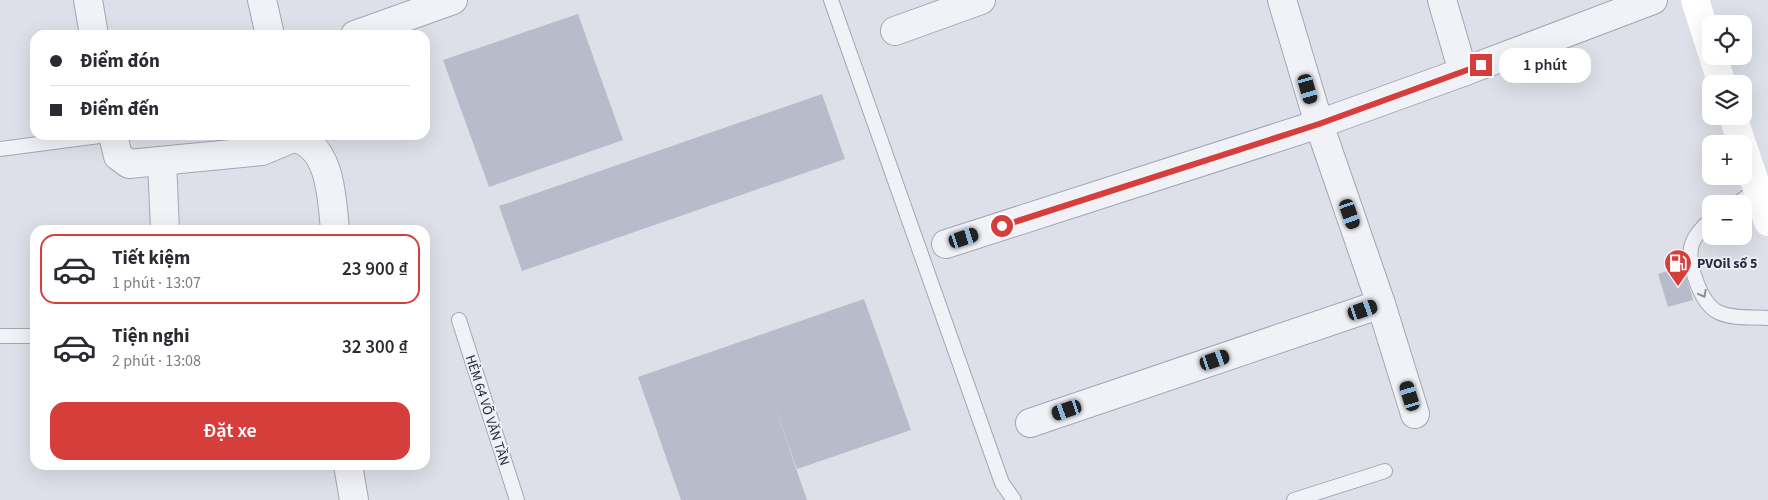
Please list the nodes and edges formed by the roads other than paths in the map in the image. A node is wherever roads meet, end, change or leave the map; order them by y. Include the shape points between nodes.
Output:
1 (88, 0) edge
2 (262, 0) edge
3 (453, 0) edge
4 (831, 0) edge
5 (981, 0) edge
6 (1282, 0) edge
7 (1442, 0) edge
8 (1653, 0) edge
9 (1695, 0) edge
10 (1702, 22) edge
11 (93, 30) edge
12 (269, 30) edge
13 (369, 30) edge
14 (894, 31) dead end
15 (1464, 72) junction
16 (1319, 124) junction
17 (69, 140) edge
18 (114, 140) edge
19 (284, 140) edge
20 (303, 140) edge
21 (0, 149) edge
22 (162, 161) junction
23 (1752, 203) edge
24 (1768, 222) edge
25 (165, 225) edge
26 (334, 225) edge
27 (1702, 230) edge
28 (946, 244) dead end
29 (1381, 304) junction
30 (1768, 318) edge
31 (459, 320) dead end
32 (0, 336) edge
33 (30, 336) edge
34 (1415, 414) dead end
35 (1030, 423) dead end
36 (349, 470) edge
37 (1385, 471) dead end
38 (354, 500) edge
39 (518, 500) edge
40 (1014, 500) edge
41 (1294, 500) edge

1 - 11 street
2 - 12 street
3 - 13 street
4 - 40 lane via 1002,483
5 - 14 street
6 - 16 street
7 - 15 street
8 - 15 street
9 - 10 main road
15 - 16 street
16 - 28 street
16 - 29 street
17 - 21 lane
18 - 22 street via 118,156 129,164
19 - 22 street via 262,151
20 - 26 street via 312,146 326,170
22 - 25 street
23 - 24 main road
27 -> 30 lane via 1691,246 1691,260 1703,296 1718,312
29 - 34 street
29 - 35 street
31 - 39 lane, HẺM 64 VÕ VĂN TẦN
32 - 33 lane
36 - 38 street
37 - 41 lane

